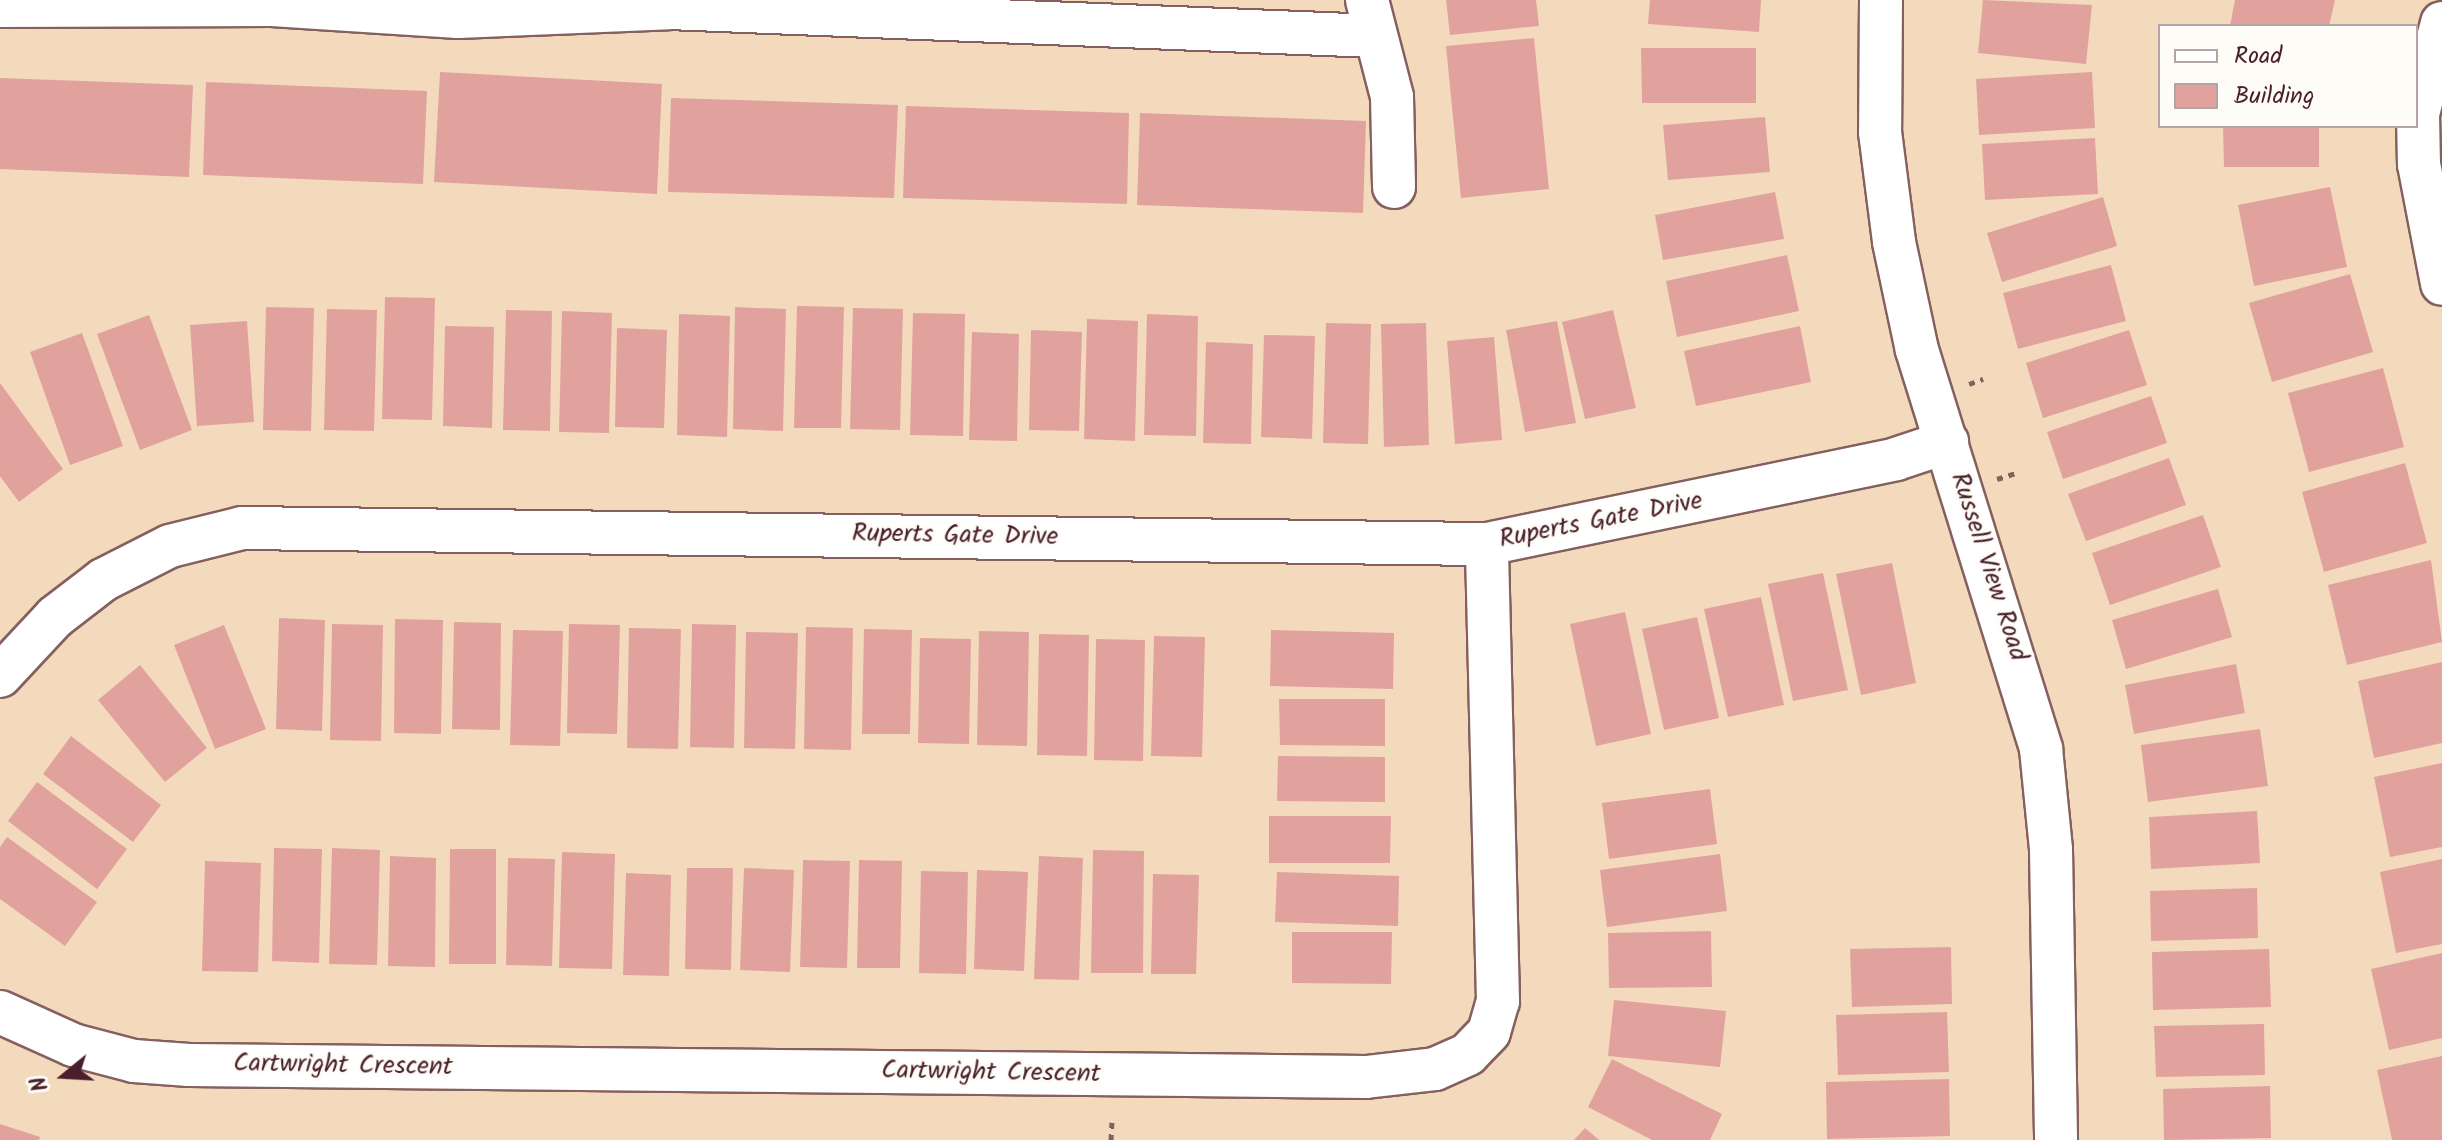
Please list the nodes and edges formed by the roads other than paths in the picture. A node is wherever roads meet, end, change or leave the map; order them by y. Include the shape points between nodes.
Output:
1 (1881, 0) edge
2 (272, 3) edge
3 (669, 4) edge
4 (0, 6) edge
5 (1371, 18) edge
6 (2442, 23) edge
7 (1394, 187) dead end
8 (2442, 284) edge
9 (1947, 442) junction
10 (1487, 544) junction
11 (0, 676) edge
12 (0, 1012) edge
13 (2056, 1140) edge

1 - 9 street, Russell View Road via 1880,132 1894,242
2 - 3 street via 458,17
2 - 4 street
3 - 5 street
5 - 7 street via 1392,97
6 - 8 street via 2418,114
9 - 10 street, Ruperts Gate Drive via 1896,459
9 - 13 street, Russell View Road via 2041,749 2051,850
10 - 11 street, Ruperts Gate Drive via 242,528 170,546 103,580 55,617
10 - 12 street, Cartwright Crescent via 1498,1001 1489,1032 1468,1054 1435,1069 1366,1077 189,1065 134,1061 73,1045

